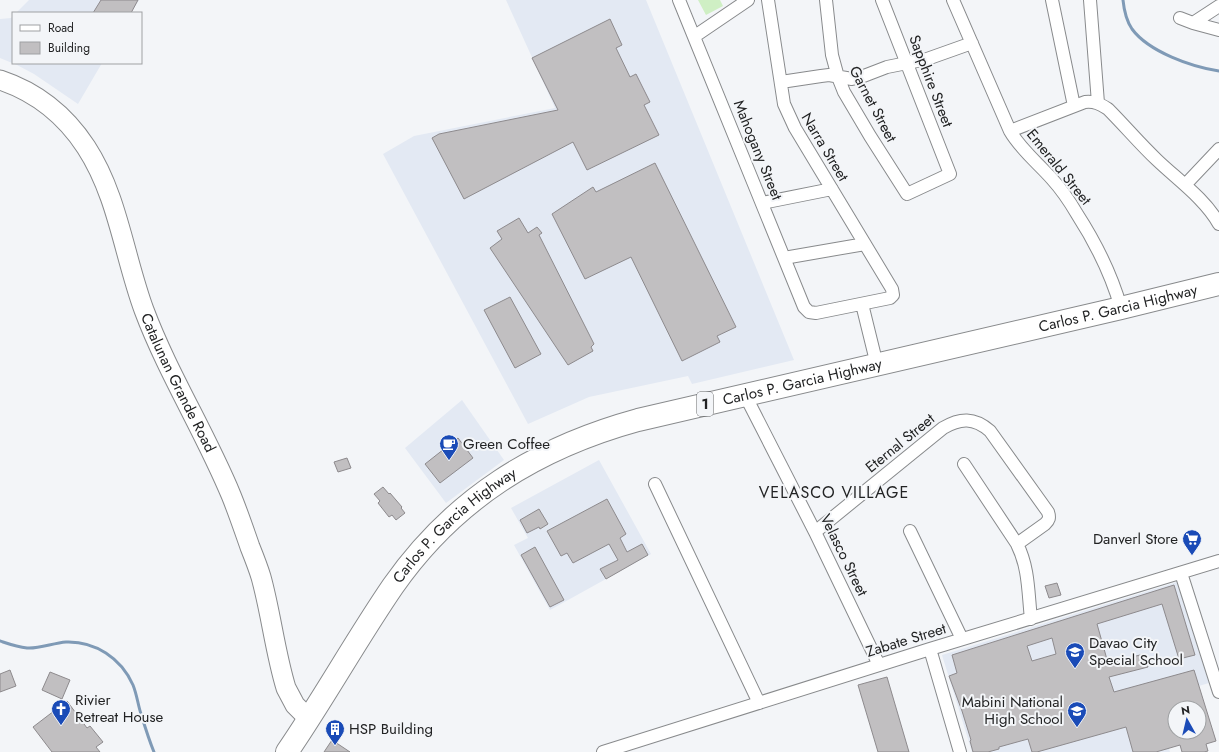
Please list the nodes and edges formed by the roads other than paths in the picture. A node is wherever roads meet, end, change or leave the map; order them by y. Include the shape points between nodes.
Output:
1 (679, 0) edge
2 (748, 0) edge
3 (768, 0) edge
4 (826, 0) edge
5 (882, 0) edge
6 (954, 0) edge
7 (1052, 0) edge
8 (1090, 0) edge
9 (1219, 6) edge
10 (1180, 18) dead end
11 (1193, 23) junction
12 (1219, 30) edge
13 (695, 36) junction
14 (972, 43) junction
15 (907, 63) junction
16 (838, 77) junction
17 (0, 80) edge
18 (781, 82) junction
19 (1098, 103) junction
20 (1074, 106) junction
21 (1010, 131) junction
22 (1219, 149) edge
23 (1185, 185) junction
24 (832, 189) junction
25 (907, 194) joint
26 (762, 203) junction
27 (1219, 224) edge
28 (865, 244) junction
29 (784, 258) junction
30 (1219, 284) edge
31 (862, 304) junction
32 (1121, 308) junction
33 (877, 365) junction
34 (745, 395) junction
35 (964, 464) dead end
36 (655, 484) dead end
37 (815, 532) junction
38 (910, 532) dead end
39 (1017, 544) junction
40 (1219, 561) edge
41 (1181, 573) junction
42 (1030, 619) junction
43 (962, 640) junction
44 (930, 649) junction
45 (879, 665) junction
46 (1219, 692) edge
47 (759, 703) junction
48 (309, 719) junction
49 (287, 752) edge
50 (603, 752) edge
51 (960, 752) edge

1 - 13 street, Mahogany Street
2 - 13 street
3 - 18 street, Narra Street
4 - 16 street, Garnet Street via 832,56
5 - 15 street, Sapphire Street
6 - 14 street, Emerald Street
7 - 20 street
8 - 19 street
9 - 11 street
10 - 11 street
11 - 12 street
13 - 26 street, Mahogany Street
14 - 15 street via 927,59
14 - 21 street, Emerald Street
15 - 16 street via 887,67 861,78
15 - 25 street, Sapphire Street via 950,174
16 - 18 street via 821,76
16 - 25 street, Garnet Street via 844,92
17 - 48 main road, Catalunan Grande Road via 46,103 71,127 97,166 114,208 144,309 163,355 231,495 260,574 286,688 295,705
18 - 24 street, Narra Street via 784,104 791,121
19 - 20 street via 1093,101
19 - 23 street via 1108,109
20 - 21 street
21 - 32 street, Emerald Street via 1022,150 1053,180 1068,199 1087,229 1105,262
22 - 23 street
23 - 27 street via 1207,207
24 - 26 street
24 - 28 street, Narra Street
26 - 29 street, Mahogany Street
28 - 29 street
28 - 31 street, Narra Street via 892,289 893,295 888,299
29 - 31 street, Mahogany Street via 803,304 809,312 816,313
30 - 32 highway, Carlos P. Garcia Highway / 1
31 - 33 street
32 - 33 highway, Carlos P. Garcia Highway / 1
33 - 34 highway, Carlos P. Garcia Highway / 1
34 - 37 street, Velasco Street
34 - 48 highway, Carlos P. Garcia Highway / 1 via 644,418 595,433 550,451 496,483 448,522 412,562 393,586
35 - 39 street
36 - 47 street
37 - 39 street, Eternal Street via 943,428 955,422 968,420 990,431 1050,517 1045,524
37 - 45 street, Velasco Street
38 - 43 street
39 - 42 street via 1026,567
40 - 41 street, Zabate Street
41 - 42 street, Zabate Street
41 - 46 street
42 - 43 street, Zabate Street
43 - 44 street, Zabate Street
44 - 45 street, Zabate Street
44 - 51 street
45 - 47 street, Zabate Street
47 - 50 street, Zabate Street
48 - 49 highway, Carlos P. Garcia Highway / 1

